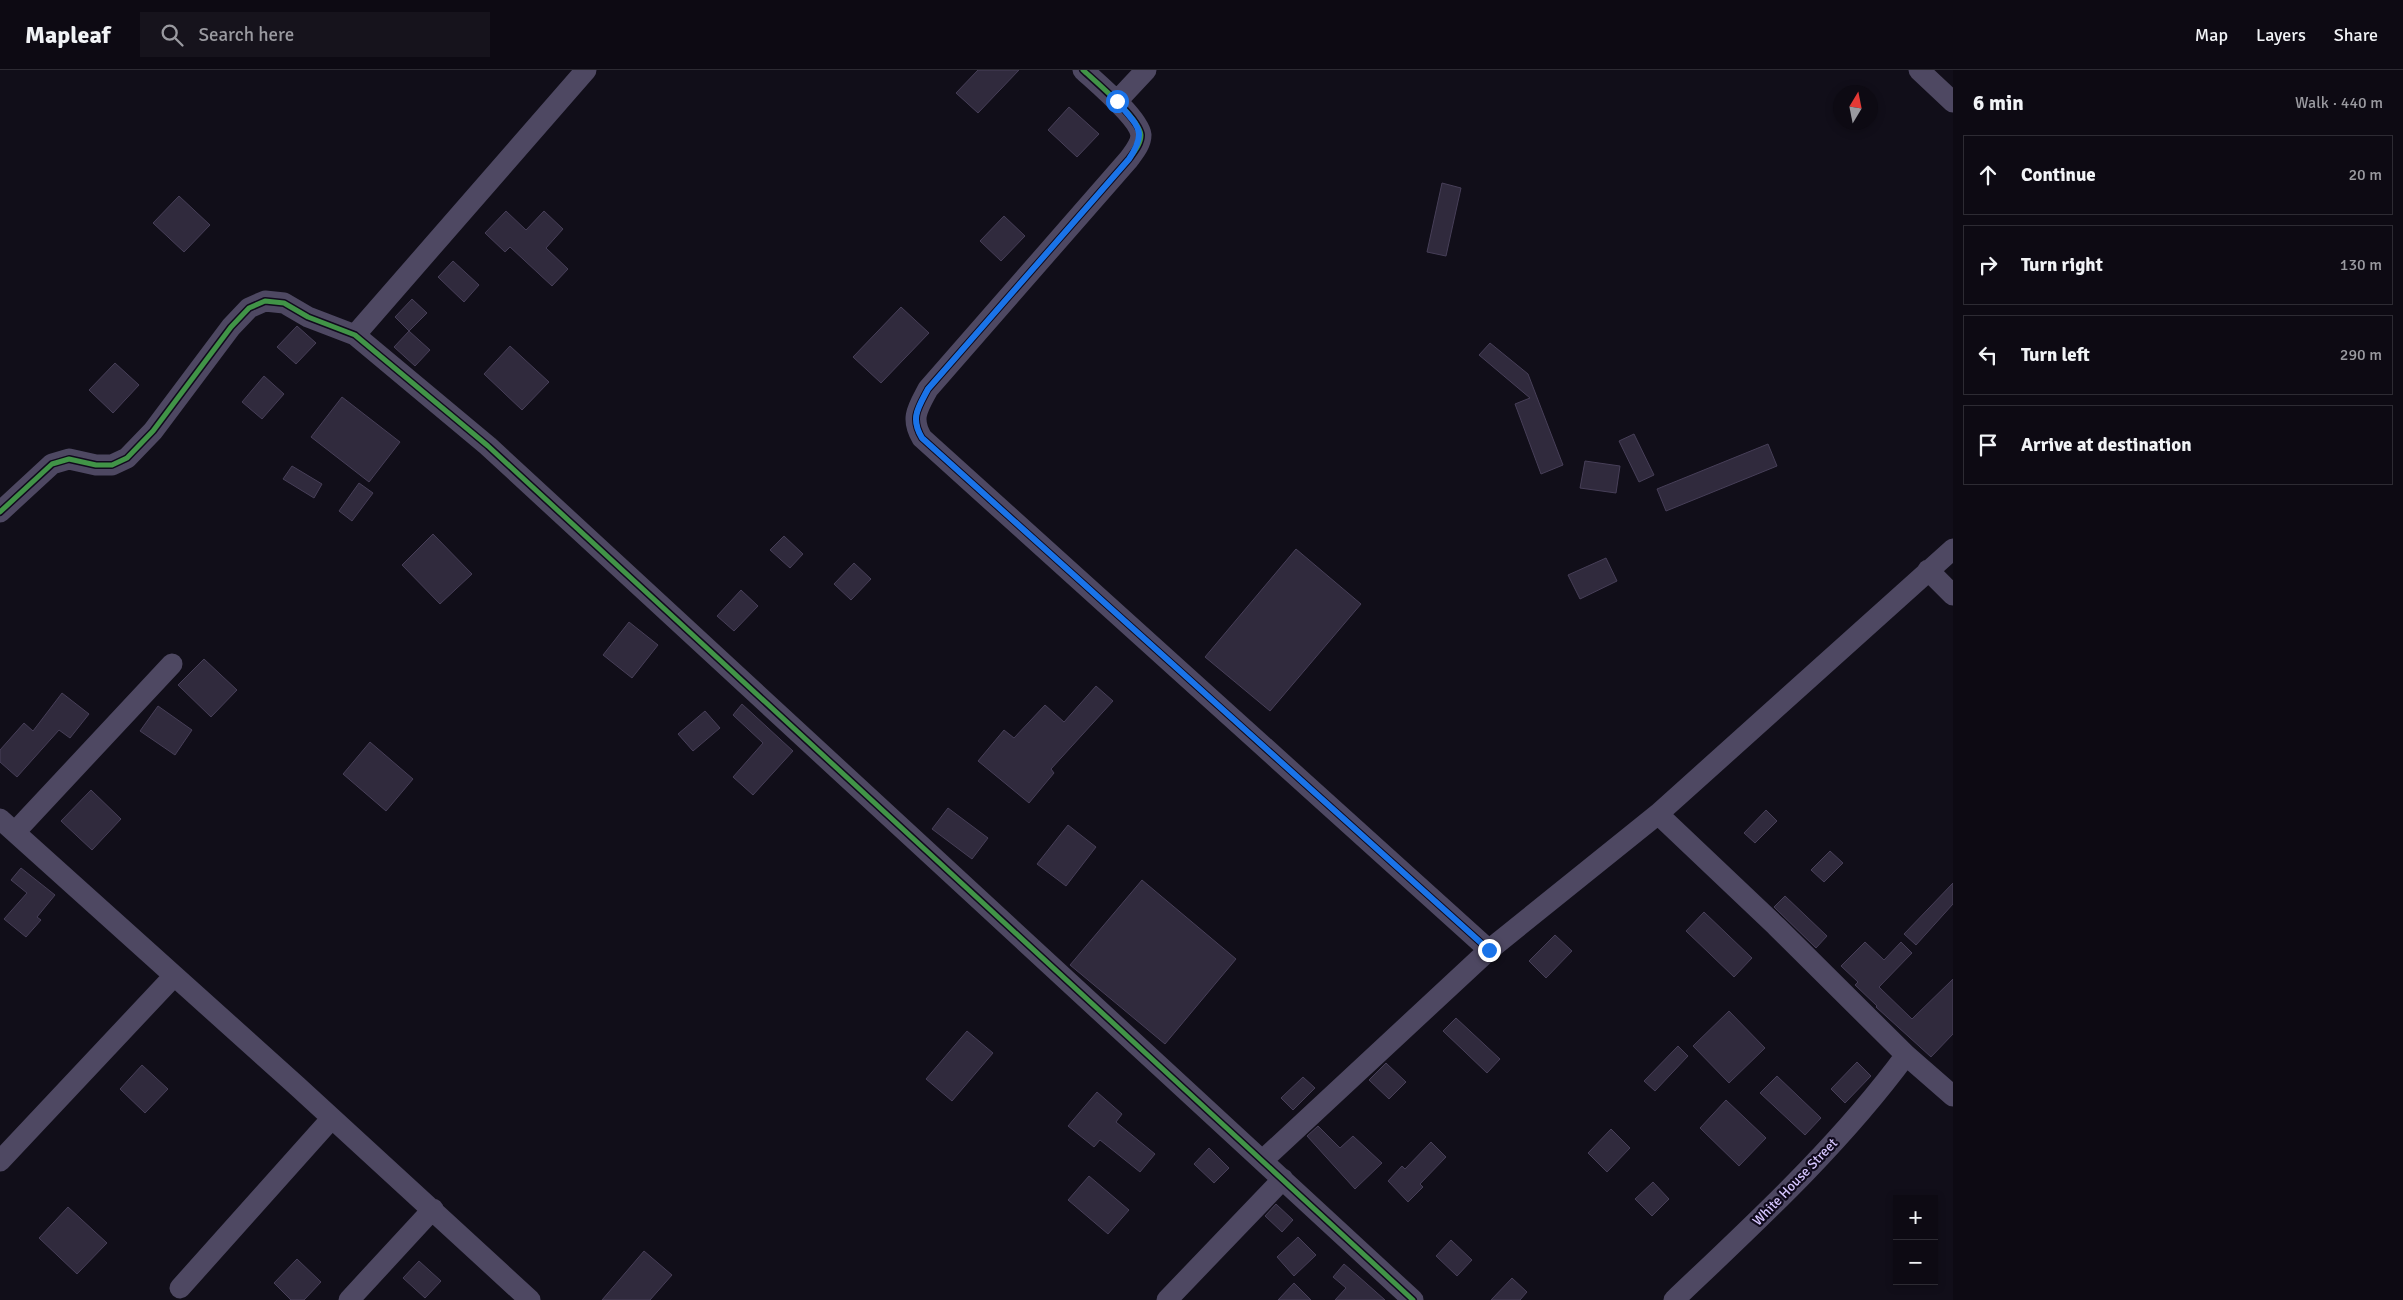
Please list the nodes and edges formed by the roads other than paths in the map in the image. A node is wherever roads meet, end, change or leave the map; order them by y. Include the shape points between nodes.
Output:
1 (1083, 70) edge
2 (1146, 70) edge
3 (1919, 70) edge
4 (580, 72) edge
5 (1117, 101) junction
6 (1953, 102) edge
7 (355, 334) junction
8 (0, 512) edge
9 (1953, 550) edge
10 (1928, 570) junction
11 (1953, 595) edge
12 (172, 664) dead end
13 (1658, 814) junction
14 (8, 825) edge
15 (1489, 950) junction
16 (174, 976) junction
17 (1906, 1055) junction
18 (1953, 1096) edge
19 (332, 1118) junction
20 (1263, 1160) junction
21 (0, 1161) edge
22 (1283, 1178) junction
23 (432, 1210) junction
24 (180, 1288) dead end
25 (350, 1300) edge
26 (530, 1300) edge
27 (1167, 1300) edge
28 (1413, 1300) edge
29 (1674, 1300) edge

1 - 5 street
2 - 5 street
3 - 6 street
4 - 7 street
5 - 15 street via 1141,134 1138,145 928,389 918,408 916,428 930,445
7 - 8 street via 317,321 284,303 265,301 249,308 153,431 126,458 112,465 69,459 52,464
7 - 20 street via 488,446
9 - 10 street
10 - 11 street
10 - 13 street
12 - 14 street
13 - 15 street
13 - 17 street
14 - 16 street
15 - 20 street
16 - 19 street
16 - 21 street
17 - 18 street
17 - 29 street, White House Street via 1875,1097 1780,1199
19 - 23 street
19 - 24 street
20 - 22 street
22 - 27 street
22 - 28 street
23 - 25 street
23 - 26 street

